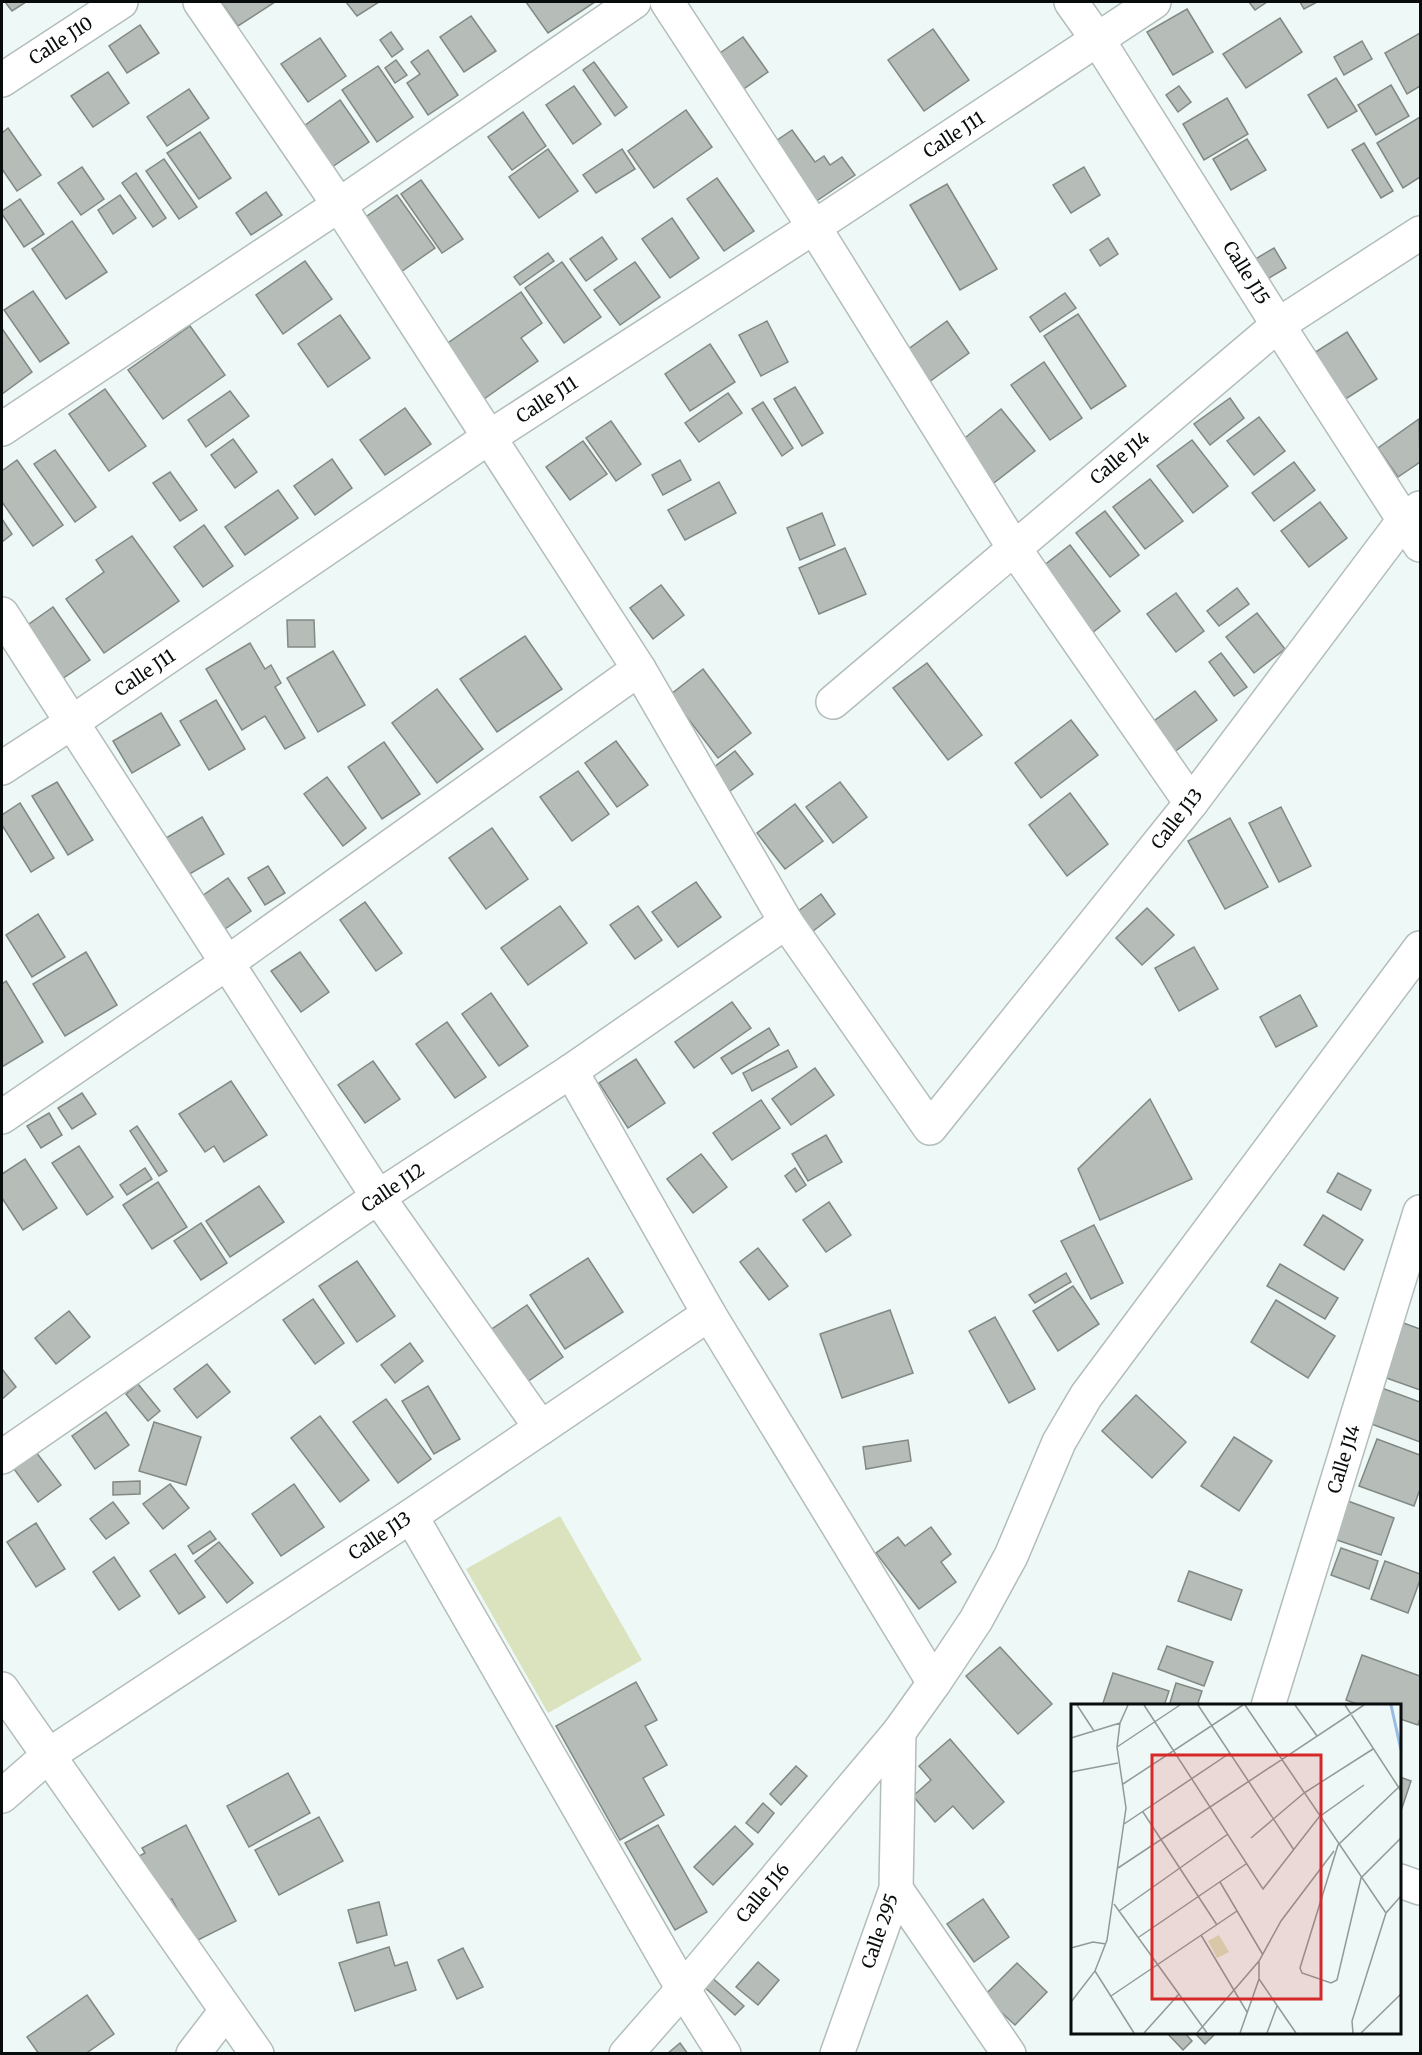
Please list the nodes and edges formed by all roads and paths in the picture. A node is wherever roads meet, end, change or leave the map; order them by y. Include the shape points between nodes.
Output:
1 (121, 2) edge
2 (200, 2) edge
3 (634, 2) edge
4 (667, 2) edge
5 (1071, 2) edge
6 (1154, 2) edge
7 (1098, 40) junction
8 (2, 80) edge
9 (339, 205) junction
10 (814, 227) junction
11 (1420, 233) edge
12 (1278, 325) junction
13 (2, 429) edge
14 (488, 438) junction
15 (1415, 524) edge
16 (1014, 548) junction
17 (2, 614) edge
18 (639, 669) junction
19 (833, 702) dead end
20 (71, 723) junction
21 (2, 768) edge
22 (1191, 803) junction
23 (786, 922) junction
24 (1420, 948) edge
25 (227, 963) junction
26 (571, 1071) junction
27 (2, 1117) edge
28 (378, 1197) junction
29 (1420, 1212) edge
30 (709, 1314) junction
31 (541, 1428) junction
32 (2, 1457) edge
33 (411, 1516) junction
34 (934, 1683) junction
35 (2, 1689) edge
36 (1269, 1704) edge
37 (899, 1732) junction
38 (50, 1755) junction
39 (2, 1796) edge
40 (1401, 1881) edge
41 (1420, 1888) edge
42 (896, 1889) junction
43 (683, 1989) junction
44 (226, 2010) junction
45 (193, 2054) edge
46 (257, 2054) edge
47 (626, 2054) edge
48 (724, 2054) edge
49 (837, 2054) edge
50 (1009, 2054) edge

1 - 8 street, Calle J10
2 - 9 street
3 - 9 street
4 - 10 street
5 - 7 street, Calle J15
6 - 7 street
7 - 10 street, Calle J11
7 - 12 street, Calle J15
9 - 13 street
9 - 14 street
10 - 14 street, Calle J11
10 - 16 street
11 - 12 street, Calle J14
12 - 15 street, Calle J15
12 - 16 street, Calle J14
14 - 18 street
14 - 20 street, Calle J11
15 - 22 street, Calle J13
16 - 19 street, Calle J14
16 - 22 street
17 - 20 street
18 - 23 street
18 - 25 street
20 - 21 street, Calle J11
20 - 25 street
22 - 23 street, Calle J13 via 930,1128
23 - 26 street, Calle J12
24 - 34 street, Calle J16 via 1086,1396 1059,1442 1011,1556 976,1620
25 - 27 street
25 - 28 street
26 - 28 street, Calle J12
26 - 30 street
28 - 31 street
28 - 32 street, Calle J12
29 - 36 street, Calle J14
30 - 31 street, Calle J13
30 - 34 street
31 - 33 street, Calle J13
33 - 38 street, Calle J13
33 - 43 street
34 - 37 street, Calle J16
35 - 38 street
37 - 42 street, Calle 295
37 - 43 street, Calle J16
38 - 39 street, Calle J13
38 - 44 street
40 - 41 street
42 - 49 street, Calle 295
42 - 50 street
43 - 47 street, Calle J16
43 - 48 street
44 - 45 street
44 - 46 street

